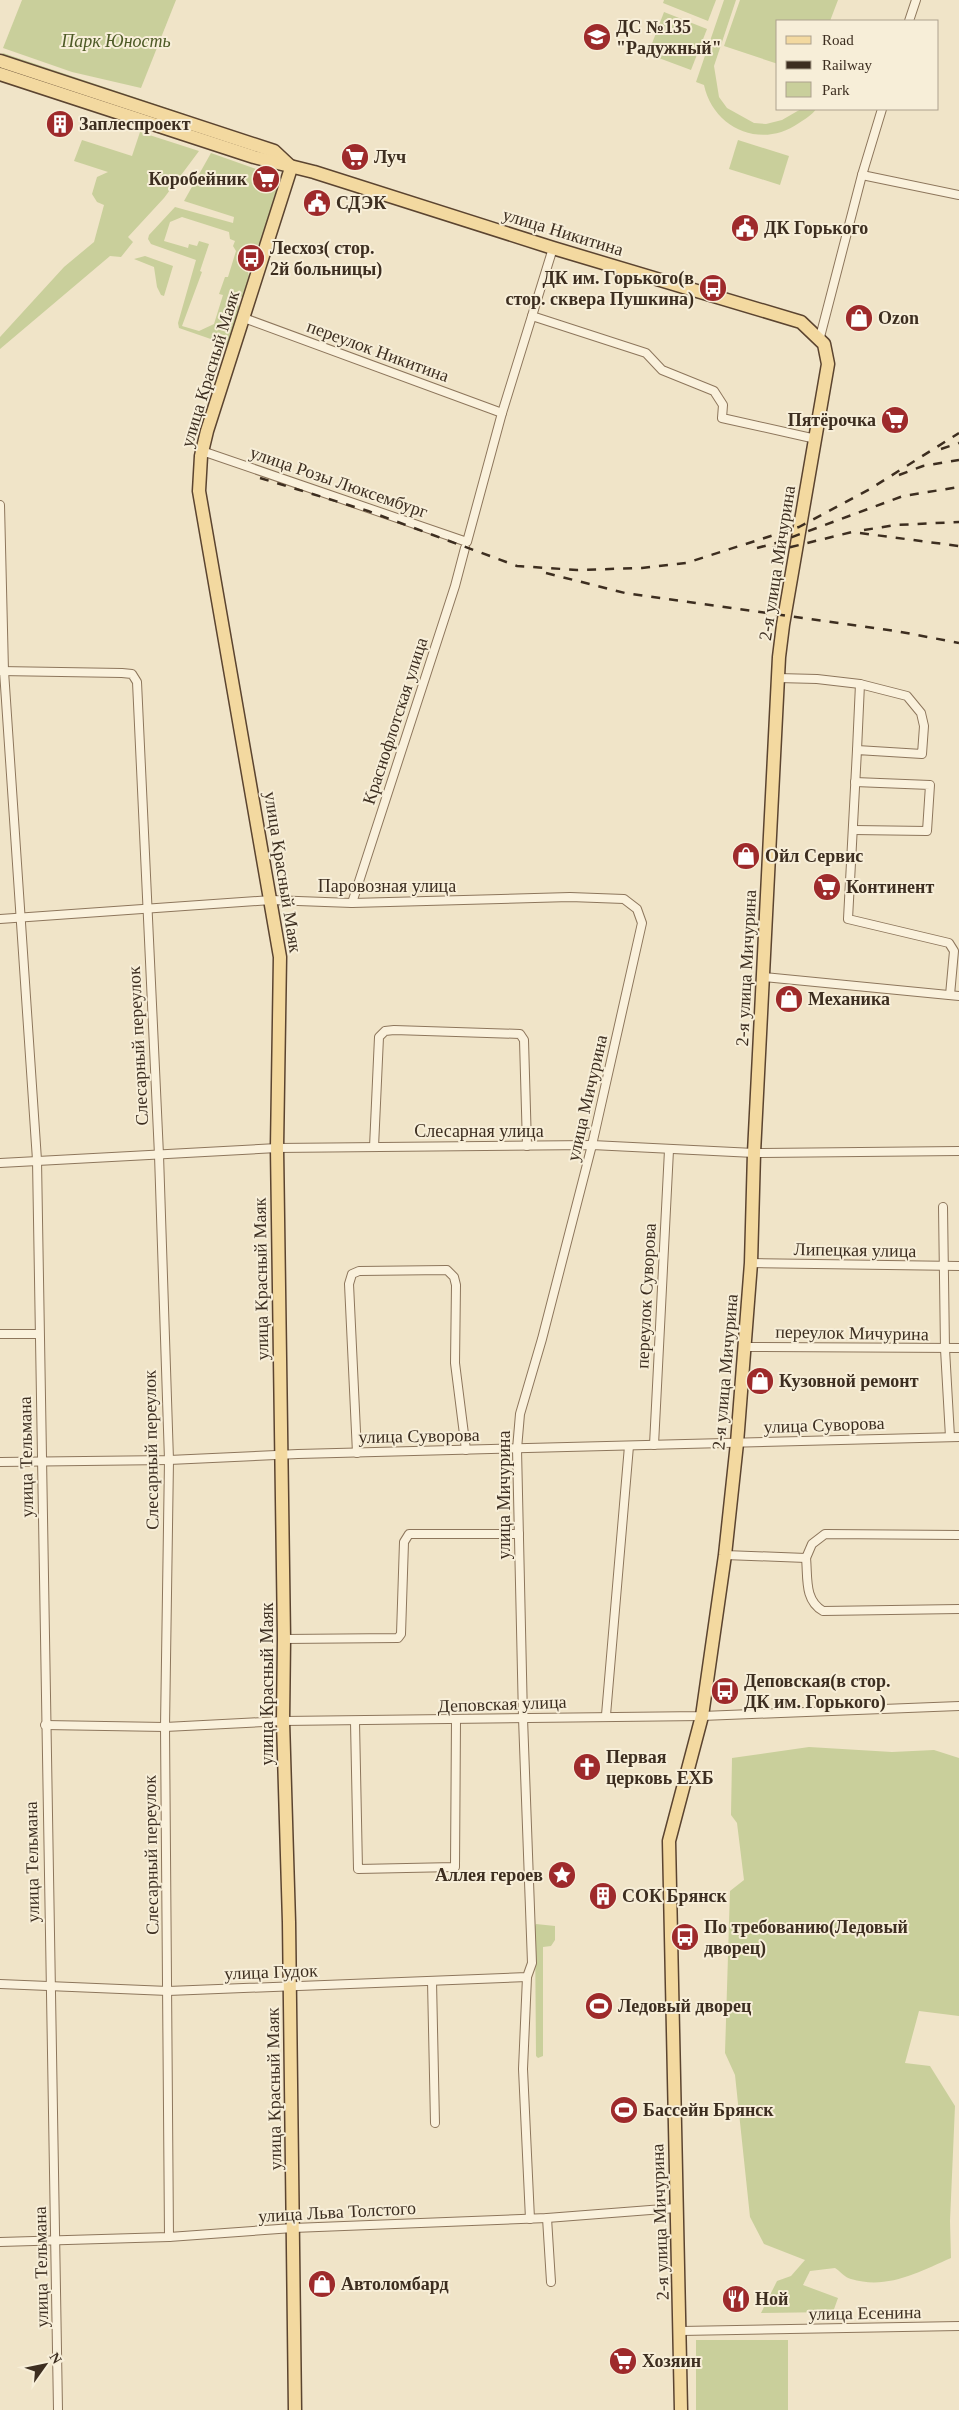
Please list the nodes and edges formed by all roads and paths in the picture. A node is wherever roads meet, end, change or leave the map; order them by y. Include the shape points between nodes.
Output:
1 (916, 0) edge
2 (910, 20) edge
3 (0, 61) edge
4 (0, 74) edge
5 (882, 110) edge
6 (291, 168) junction
7 (862, 175) junction
8 (959, 195) edge
9 (553, 248) junction
10 (532, 316) junction
11 (244, 318) junction
12 (820, 337) junction
13 (502, 413) junction
14 (816, 439) junction
15 (202, 451) junction
16 (0, 504) edge
17 (466, 545) junction
18 (2, 671) edge
19 (778, 678) junction
20 (860, 684) junction
21 (857, 750) junction
22 (855, 782) junction
23 (854, 830) junction
24 (271, 900) junction
25 (352, 903) junction
26 (147, 910) junction
27 (21, 918) junction
28 (0, 919) edge
29 (642, 923) joint
30 (764, 976) junction
31 (950, 995) junction
32 (959, 996) edge
33 (592, 1145) junction
34 (527, 1146) junction
35 (374, 1147) junction
36 (277, 1148) junction
37 (669, 1150) junction
38 (959, 1152) edge
39 (754, 1153) junction
40 (159, 1155) junction
41 (37, 1160) junction
42 (0, 1163) edge
43 (943, 1207) dead end
44 (751, 1263) junction
45 (943, 1266) junction
46 (959, 1266) edge
47 (0, 1334) edge
48 (39, 1334) junction
49 (745, 1347) junction
50 (959, 1348) edge
51 (945, 1349) junction
52 (950, 1437) junction
53 (959, 1437) edge
54 (737, 1443) junction
55 (654, 1445) junction
56 (629, 1446) junction
57 (517, 1448) junction
58 (466, 1450) junction
59 (357, 1453) junction
60 (282, 1455) junction
61 (169, 1460) junction
62 (41, 1461) junction
63 (0, 1462) edge
64 (519, 1534) junction
65 (959, 1534) edge
66 (725, 1555) junction
67 (806, 1558) junction
68 (959, 1609) edge
69 (284, 1639) junction
70 (959, 1706) edge
71 (606, 1716) junction
72 (702, 1716) junction
73 (523, 1718) junction
74 (456, 1720) junction
75 (283, 1721) junction
76 (355, 1722) junction
77 (45, 1725) junction
78 (165, 1727) junction
79 (527, 1977) junction
80 (432, 1981) junction
81 (0, 1984) edge
82 (49, 1985) junction
83 (290, 1986) junction
84 (168, 1990) junction
85 (436, 2123) dead end
86 (676, 2208) junction
87 (547, 2218) junction
88 (530, 2219) junction
89 (293, 2228) junction
90 (169, 2237) junction
91 (55, 2240) junction
92 (0, 2242) edge
93 (551, 2282) dead end
94 (959, 2326) edge
95 (681, 2331) junction
96 (58, 2410) edge
97 (295, 2410) edge
98 (681, 2410) edge

1 - 2 street
3 - 6 main road via 274,151
4 - 6 main road, улица Никитина
5 - 7 street
6 - 9 main road, улица Никитина via 314,172
6 - 11 main road, улица Красный Маяк
7 - 8 street
7 - 12 street
9 - 10 street, Краснофлотская улица
9 - 12 main road, улица Никитина via 801,322
10 - 13 street, Краснофлотская улица
10 - 14 street via 646,353 662,370 714,391 723,404 722,418
11 - 13 street, переулок Никитина
11 - 15 main road, улица Красный Маяк
12 - 14 main road, 2-я улица Мичурина via 828,364
13 - 17 street, Краснофлотская улица
14 - 19 main road, 2-я улица Мичурина via 783,625
15 - 17 street, улица Розы Люксембург
15 - 24 main road, улица Красный Маяк via 199,491
16 - 18 street, улица Тельмана
17 - 25 street, Краснофлотская улица
18 - 26 street, Слесарный переулок via 122,673 132,674 137,682
18 - 27 street, улица Тельмана
19 - 20 street
19 - 30 main road, 2-я улица Мичурина
20 - 21 street
20 - 21 street via 906,696 921,713 924,726 922,754
21 - 22 street
22 - 23 street
22 - 23 street via 930,785 927,831
23 - 31 street via 848,919 949,943 954,950
24 - 25 street, Паровозная улица
24 - 26 street, Паровозная улица
24 - 36 main road, улица Красный Маяк via 280,957
25 - 29 street, Паровозная улица via 570,897 624,899 637,909
26 - 27 street, Паровозная улица
26 - 40 street, Слесарный переулок
27 - 28 street, Паровозная улица
27 - 41 street, улица Тельмана
29 - 33 street, улица Мичурина
30 - 31 street
30 - 39 main road, 2-я улица Мичурина
31 - 32 street
33 - 34 street, Слесарная улица
33 - 37 street, Слесарная улица
33 - 57 street, улица Мичурина via 520,1414
34 - 35 street, Слесарная улица
34 - 35 street via 524,1040 520,1034 394,1030 385,1031 379,1037
35 - 36 street, Слесарная улица
36 - 40 street, Слесарная улица
36 - 60 main road, улица Красный Маяк
37 - 39 street, Слесарная улица
37 - 55 street, переулок Суворова
38 - 39 street, Слесарная улица
39 - 44 main road, 2-я улица Мичурина
40 - 41 street, Слесарная улица
40 - 61 street, Слесарный переулок
41 - 42 street, Слесарная улица
41 - 48 street, улица Тельмана
43 - 45 street
44 - 45 street, Липецкая улица
44 - 49 main road, 2-я улица Мичурина
45 - 46 street, Липецкая улица
45 - 51 street
47 - 48 street
48 - 62 street, улица Тельмана
49 - 51 street, переулок Мичурина
49 - 54 main road, 2-я улица Мичурина
50 - 51 street, переулок Мичурина
51 - 52 street
52 - 53 street, улица Суворова
52 - 54 street, улица Суворова
54 - 55 street, улица Суворова
54 - 66 main road, 2-я улица Мичурина
55 - 56 street, улица Суворова
56 - 57 street, улица Суворова
56 - 71 street
57 - 58 street, улица Суворова
57 - 64 street, улица Мичурина
58 - 59 street, улица Суворова
58 - 59 street via 455,1362 454,1276 447,1270 359,1271 352,1274 349,1284
59 - 60 street, улица Суворова
60 - 61 street, улица Суворова
60 - 69 main road, улица Красный Маяк
61 - 62 street, улица Суворова
61 - 78 street, Слесарный переулок
62 - 63 street, улица Суворова
62 - 77 street, улица Тельмана
64 - 69 street via 409,1534 404,1542 401,1634 398,1638
64 - 73 street, улица Мичурина
65 - 67 street via 825,1534 812,1544
66 - 67 street
66 - 72 main road, 2-я улица Мичурина
67 - 68 street via 809,1598 823,1611
69 - 75 main road, улица Красный Маяк
70 - 72 street, Деповская улица
71 - 72 street, Деповская улица
71 - 73 street, Деповская улица
72 - 86 main road, 2-я улица Мичурина via 669,1841
73 - 74 street, Деповская улица
73 - 79 street, улица Мичурина via 532,1963
74 - 76 street, Деповская улица
74 - 76 street via 455,1867 358,1869
75 - 76 street, Деповская улица
75 - 78 street, Деповская улица
75 - 83 main road, улица Красный Маяк
77 - 78 street, Деповская улица
77 - 82 street, улица Тельмана
78 - 84 street, Слесарный переулок
79 - 80 street, улица Гудок
79 - 88 street via 523,2069
80 - 83 street, улица Гудок
80 - 85 street
81 - 82 street, улица Гудок
82 - 84 street, улица Гудок
82 - 91 street, улица Тельмана
83 - 84 street, улица Гудок
83 - 89 main road, улица Красный Маяк
84 - 90 street, Слесарный переулок
86 - 87 street, улица Льва Толстого
86 - 95 main road, 2-я улица Мичурина
87 - 88 street, улица Льва Толстого
87 - 93 street
88 - 89 street, улица Льва Толстого
89 - 90 street, улица Льва Толстого
89 - 97 main road, улица Красный Маяк
90 - 91 street, улица Льва Толстого
91 - 92 street, улица Льва Толстого
91 - 96 street, улица Тельмана
94 - 95 street, улица Есенина
95 - 98 main road, 2-я улица Мичурина

